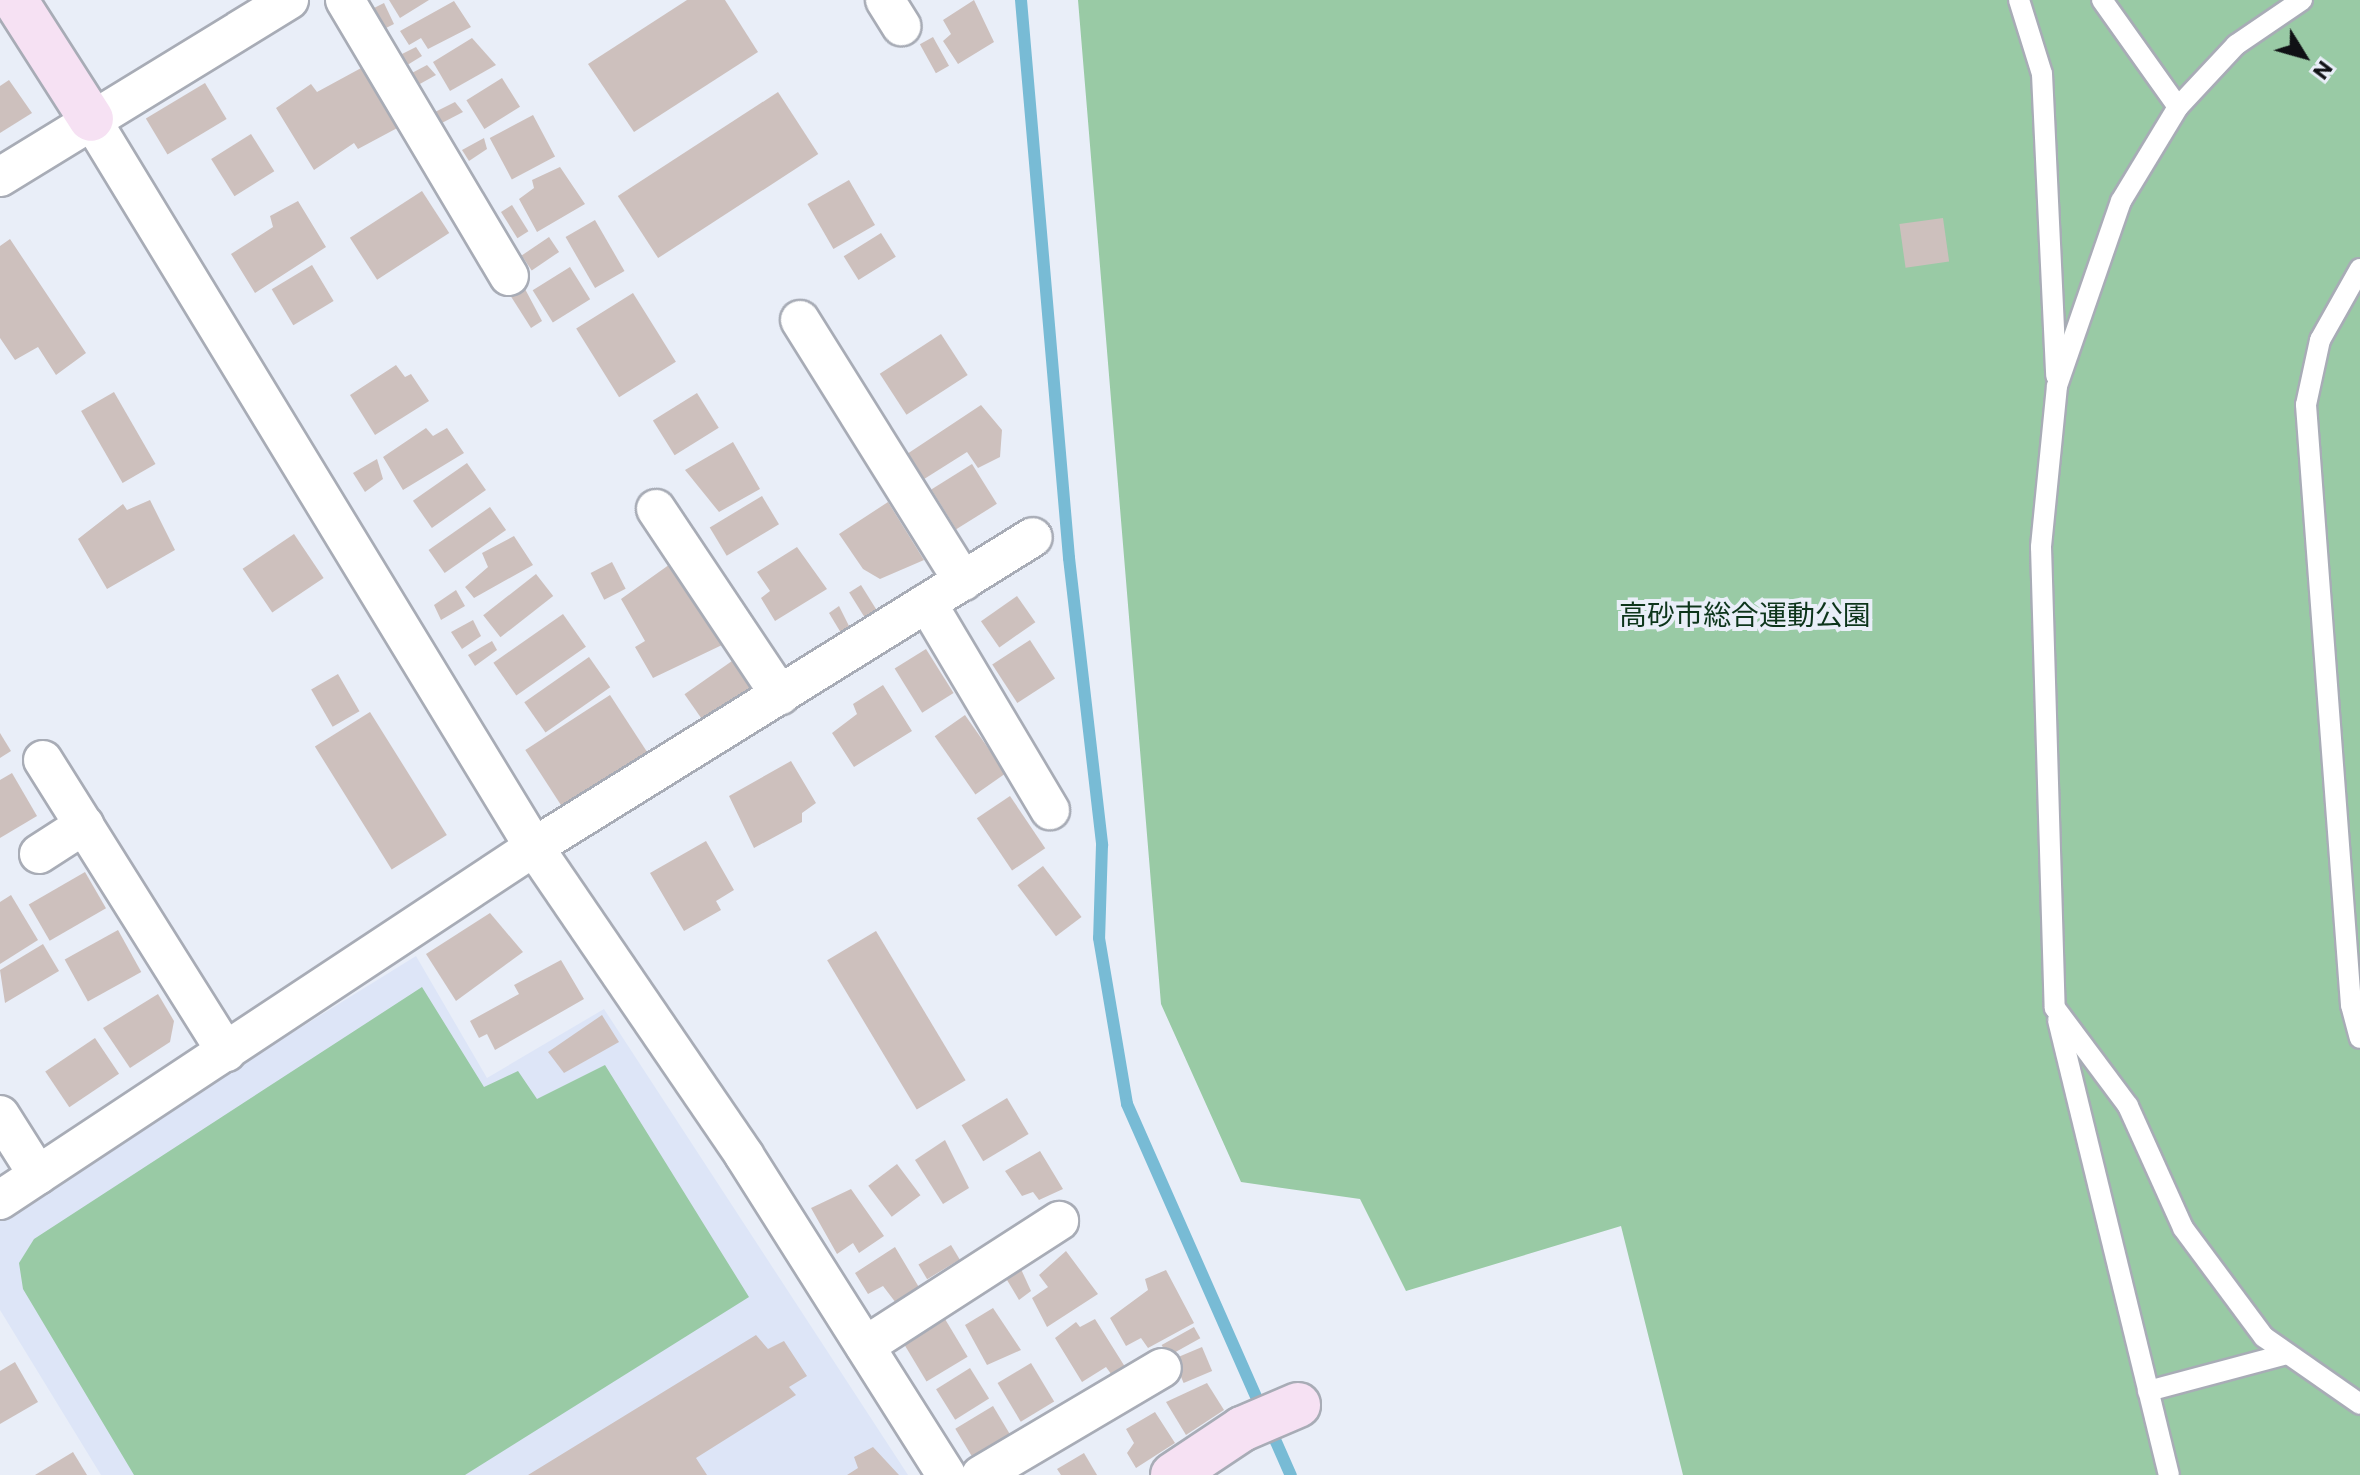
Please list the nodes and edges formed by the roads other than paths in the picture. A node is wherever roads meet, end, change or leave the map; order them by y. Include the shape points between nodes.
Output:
1 (15, 0) edge
2 (289, 0) edge
3 (345, 0) edge
4 (2019, 0) edge
5 (2102, 0) edge
6 (2302, 0) edge
7 (2178, 107) junction
8 (91, 119) junction
9 (0, 177) edge
10 (2360, 269) edge
11 (509, 276) dead end
12 (800, 320) dead end
13 (2057, 386) junction
14 (656, 509) dead end
15 (1033, 537) dead end
16 (963, 581) junction
17 (927, 603) junction
18 (780, 695) junction
19 (43, 760) dead end
20 (1050, 810) dead end
21 (84, 825) junction
22 (534, 847) junction
23 (39, 854) dead end
24 (2055, 1008) junction
25 (2360, 1038) edge
26 (226, 1052) junction
27 (0, 1115) edge
28 (38, 1175) junction
29 (0, 1200) edge
30 (1059, 1221) dead end
31 (865, 1346) junction
32 (2287, 1354) junction
33 (1162, 1368) dead end
34 (2148, 1391) junction
35 (2360, 1404) edge
36 (1298, 1405) dead end
37 (946, 1475) edge
38 (981, 1475) edge
39 (1173, 1475) edge
40 (2169, 1475) edge

1 - 8 street
2 - 8 street
3 - 11 street via 483,199
4 - 13 lane via 2042,74
5 - 7 lane
6 - 7 lane via 2236,45
7 - 13 lane via 2121,201
8 - 9 street
8 - 22 street
10 - 25 lane via 2320,340 2306,405 2351,1005
12 - 16 street
13 - 24 lane via 2041,547
14 - 18 street
15 - 16 street
16 - 17 street
17 - 18 street
17 - 20 street
18 - 22 street
19 - 21 street
21 - 23 street
21 - 26 street
22 - 26 street
22 - 31 street
24 - 32 lane via 2128,1106 2183,1228 2264,1337
24 - 34 lane
26 - 28 street
27 - 28 street
28 - 29 street
30 - 31 street
31 - 37 street
32 - 34 lane
32 - 35 lane
33 - 38 street
34 - 40 lane
36 - 39 street via 1242,1429

